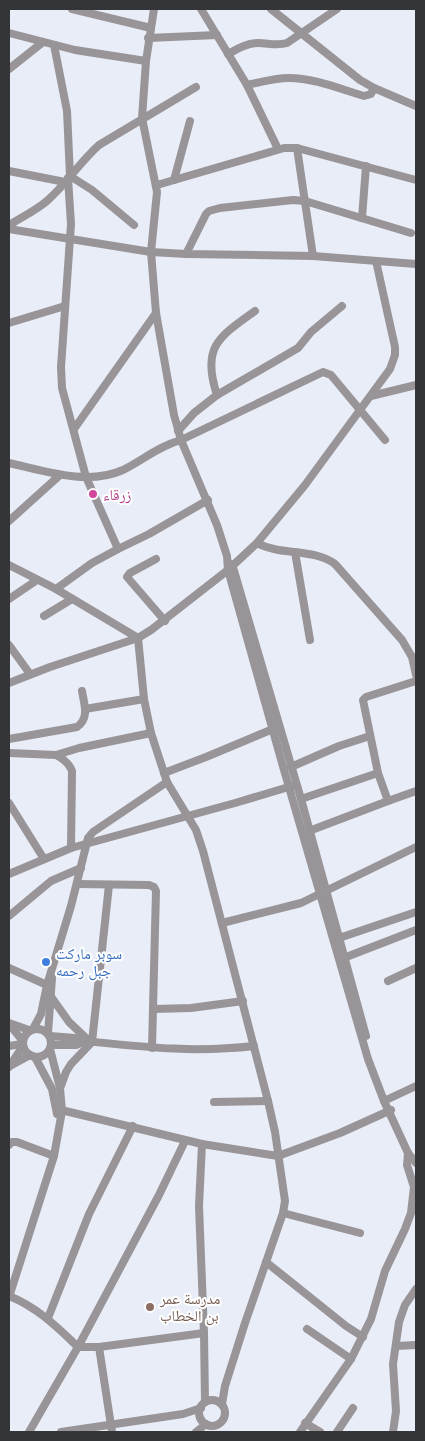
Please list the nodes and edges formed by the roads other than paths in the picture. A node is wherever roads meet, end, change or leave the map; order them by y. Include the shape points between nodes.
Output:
1 (72, 9) edge
2 (154, 9) edge
3 (201, 9) edge
4 (271, 9) edge
5 (337, 9) edge
6 (151, 28) junction
7 (9, 33) edge
8 (300, 33) junction
9 (217, 35) junction
10 (148, 38) junction
11 (43, 42) junction
12 (54, 45) junction
13 (228, 54) junction
14 (146, 61) junction
15 (9, 69) edge
16 (247, 84) junction
17 (196, 87) dead end
18 (374, 88) junction
19 (416, 104) edge
20 (142, 118) junction
21 (190, 121) dead end
22 (297, 148) junction
23 (278, 149) junction
24 (366, 166) junction
25 (9, 171) edge
26 (68, 178) junction
27 (174, 180) junction
28 (416, 180) edge
29 (157, 185) junction
30 (305, 201) junction
31 (362, 218) junction
32 (134, 225) dead end
33 (9, 227) edge
34 (411, 233) dead end
35 (70, 238) junction
36 (150, 252) junction
37 (186, 254) junction
38 (313, 256) junction
39 (376, 261) junction
40 (416, 264) edge
41 (65, 306) junction
42 (342, 306) dead end
43 (254, 311) dead end
44 (156, 313) junction
45 (9, 323) edge
46 (416, 384) edge
47 (217, 395) junction
48 (371, 396) junction
49 (360, 409) junction
50 (74, 429) junction
51 (178, 430) junction
52 (181, 440) junction
53 (384, 440) dead end
54 (9, 462) edge
55 (60, 475) junction
56 (86, 477) junction
57 (208, 500) junction
58 (9, 521) edge
59 (257, 543) junction
60 (118, 549) junction
61 (295, 552) junction
62 (156, 559) dead end
63 (9, 565) edge
64 (231, 568) junction
65 (37, 580) junction
66 (56, 589) junction
67 (9, 599) edge
68 (72, 599) junction
69 (44, 616) dead end
70 (165, 621) junction
71 (138, 638) junction
72 (310, 640) dead end
73 (9, 644) edge
74 (30, 674) junction
75 (416, 675) edge
76 (416, 681) edge
77 (9, 683) edge
78 (82, 691) dead end
79 (144, 699) junction
80 (85, 709) junction
81 (273, 729) junction
82 (151, 733) junction
83 (370, 736) junction
84 (9, 739) edge
85 (9, 753) edge
86 (56, 755) junction
87 (291, 766) junction
88 (164, 773) junction
89 (378, 773) junction
90 (167, 782) junction
91 (293, 785) junction
92 (416, 791) edge
93 (301, 799) junction
94 (388, 801) junction
95 (9, 803) edge
96 (188, 816) junction
97 (308, 831) junction
98 (86, 844) junction
99 (416, 847) edge
100 (71, 848) junction
101 (44, 859) junction
102 (81, 868) junction
103 (9, 874) edge
104 (77, 884) junction
105 (109, 885) junction
106 (322, 891) junction
107 (416, 912) edge
108 (9, 916) edge
109 (222, 923) junction
110 (416, 930) edge
111 (339, 938) junction
112 (342, 959) junction
113 (9, 968) edge
114 (416, 968) edge
115 (51, 970) junction
116 (388, 981) dead end
117 (47, 985) junction
118 (51, 997) junction
119 (243, 1001) junction
120 (154, 1009) junction
121 (9, 1023) edge
122 (31, 1029) junction
123 (49, 1035) junction
124 (88, 1042) junction
125 (22, 1043) junction
126 (9, 1046) edge
127 (254, 1046) junction
128 (50, 1047) junction
129 (152, 1048) junction
130 (32, 1056) junction
131 (9, 1067) edge
132 (416, 1086) edge
133 (60, 1088) junction
134 (268, 1101) junction
135 (385, 1101) junction
136 (214, 1102) dead end
137 (59, 1110) junction
138 (390, 1112) junction
139 (133, 1126) junction
140 (185, 1141) junction
141 (202, 1144) junction
142 (9, 1145) edge
143 (408, 1153) junction
144 (54, 1156) junction
145 (278, 1156) junction
146 (416, 1163) edge
147 (283, 1213) junction
148 (360, 1233) dead end
149 (266, 1262) junction
150 (12, 1275) edge
151 (416, 1289) edge
152 (9, 1297) edge
153 (48, 1318) junction
154 (307, 1329) dead end
155 (204, 1334) junction
156 (363, 1338) junction
157 (416, 1345) edge
158 (396, 1346) junction
159 (78, 1347) junction
160 (99, 1347) junction
161 (351, 1360) junction
162 (218, 1402) junction
163 (203, 1405) junction
164 (353, 1408) dead end
165 (183, 1414) junction
166 (204, 1422) junction
167 (305, 1423) junction
168 (111, 1428) edge
169 (218, 1429) edge
170 (28, 1432) edge
171 (61, 1432) edge
172 (196, 1432) edge
173 (300, 1432) edge
174 (320, 1432) edge
175 (337, 1432) edge
176 (393, 1432) edge

1 - 6 street
2 - 6 street
3 - 9 street
4 - 8 street
5 - 8 street
6 - 10 street
7 - 11 street
8 - 13 street via 281,45 249,44
8 - 18 street
9 - 10 street
9 - 13 street
10 - 14 street
11 - 12 street
11 - 15 street
12 - 14 street
12 - 26 street via 67,111
13 - 16 street
14 - 20 street
16 - 18 street via 291,78 318,82 364,96 371,94
16 - 23 street
17 - 20 street
18 - 19 street
20 - 26 street via 99,146
20 - 29 street
21 - 27 street
22 - 23 street
22 - 24 street
22 - 30 street
23 - 27 street
24 - 28 street
24 - 31 street
25 - 26 street
26 - 32 street via 92,190
26 - 33 street via 44,203
26 - 35 street
27 - 29 street
29 - 36 street
30 - 31 street
30 - 37 street via 209,211
30 - 38 street
31 - 34 street
33 - 35 street
35 - 36 street
35 - 41 street
36 - 37 street
36 - 44 street
37 - 38 street
38 - 39 street
39 - 40 street
39 - 48 street via 395,355 390,369
41 - 45 street
41 - 50 street via 62,388
42 - 47 street via 292,353
43 - 47 street via 214,347 212,374
44 - 50 street
44 - 51 street
46 - 48 street
47 - 51 street
48 - 49 street
49 - 52 street via 331,375 323,372
49 - 53 street
49 - 59 street via 305,485
50 - 56 street
51 - 52 street
52 - 56 street via 163,446 122,470
52 - 57 street
54 - 55 street
55 - 56 street
55 - 58 street
56 - 60 street
57 - 60 street
57 - 64 street
59 - 61 street
59 - 64 street
60 - 66 street
61 - 72 street
61 - 75 street via 328,559 335,564 402,640 412,657
62 - 70 street via 127,576
63 - 65 street
64 - 70 street
64 - 81 street
64 - 87 street
65 - 66 street
65 - 67 street
66 - 68 street
68 - 69 street
68 - 71 street
70 - 71 street
71 - 74 street
71 - 79 street
73 - 74 street
74 - 77 street
76 - 83 street via 364,698
78 - 80 street
79 - 80 street
79 - 82 street
80 - 84 street via 83,723 77,727
81 - 88 street
81 - 91 street
82 - 86 street
82 - 88 street
83 - 87 street
83 - 89 street
85 - 86 street
86 - 100 street via 66,761 72,771
87 - 91 street
88 - 90 street
89 - 93 street
89 - 94 street
90 - 96 street
90 - 98 street via 93,832
91 - 93 street
91 - 96 street
91 - 106 street
92 - 94 street
93 - 97 street
94 - 97 street
95 - 101 street
96 - 98 street
96 - 109 street via 203,851
97 - 106 street
98 - 100 street
98 - 102 street
99 - 106 street
100 - 101 street
101 - 103 street
102 - 104 street
102 - 108 street via 51,881
104 - 105 street
104 - 115 street
105 - 120 street via 150,885 156,891
105 - 124 street
106 - 109 street via 293,905
106 - 111 street
106 - 112 street
107 - 111 street
109 - 119 street
110 - 112 street
111 - 112 street
112 - 135 street
113 - 117 street
114 - 116 street
115 - 117 street
115 - 118 street
117 - 122 street via 41,1014
118 - 123 street
118 - 124 street
119 - 120 street
119 - 127 street
120 - 129 street
121 - 122 street
121 - 125 street
122 - 123 street via 41,1029
122 - 125 street
123 - 124 street
123 - 128 street
124 - 128 street
124 - 129 street
124 - 133 street via 71,1064
125 - 126 street
125 - 130 street
125 - 131 street
127 - 129 street via 203,1050
127 - 134 street
128 - 130 street via 44,1055
128 - 133 street
130 - 131 street
130 - 137 street via 52,1089
132 - 135 street
133 - 137 street
134 - 136 street
134 - 145 street
135 - 138 street
137 - 139 street
137 - 144 street
138 - 143 street
138 - 145 street
139 - 140 street
139 - 153 street via 89,1214
140 - 141 street
140 - 159 street
141 - 145 street
141 - 155 street via 199,1206
142 - 144 street via 14,1142
143 - 146 street
143 - 156 street via 407,1165 414,1187 411,1213 385,1271
144 - 150 street
145 - 147 street via 285,1201
147 - 148 street
147 - 149 street
149 - 156 street
149 - 162 street
150 - 152 street
151 - 158 street via 402,1313
152 - 153 street
153 - 159 street
154 - 161 street
155 - 160 street
155 - 163 street
156 - 161 street
157 - 158 street
158 - 176 street
159 - 160 street
159 - 170 street
160 - 168 street
161 - 167 street
162 - 163 street
162 - 169 street via 225,1413
163 - 165 street
163 - 166 street via 199,1414
164 - 175 street
165 - 166 street
165 - 168 street
166 - 169 street
166 - 172 street
167 - 173 street
167 - 174 street
168 - 171 street

